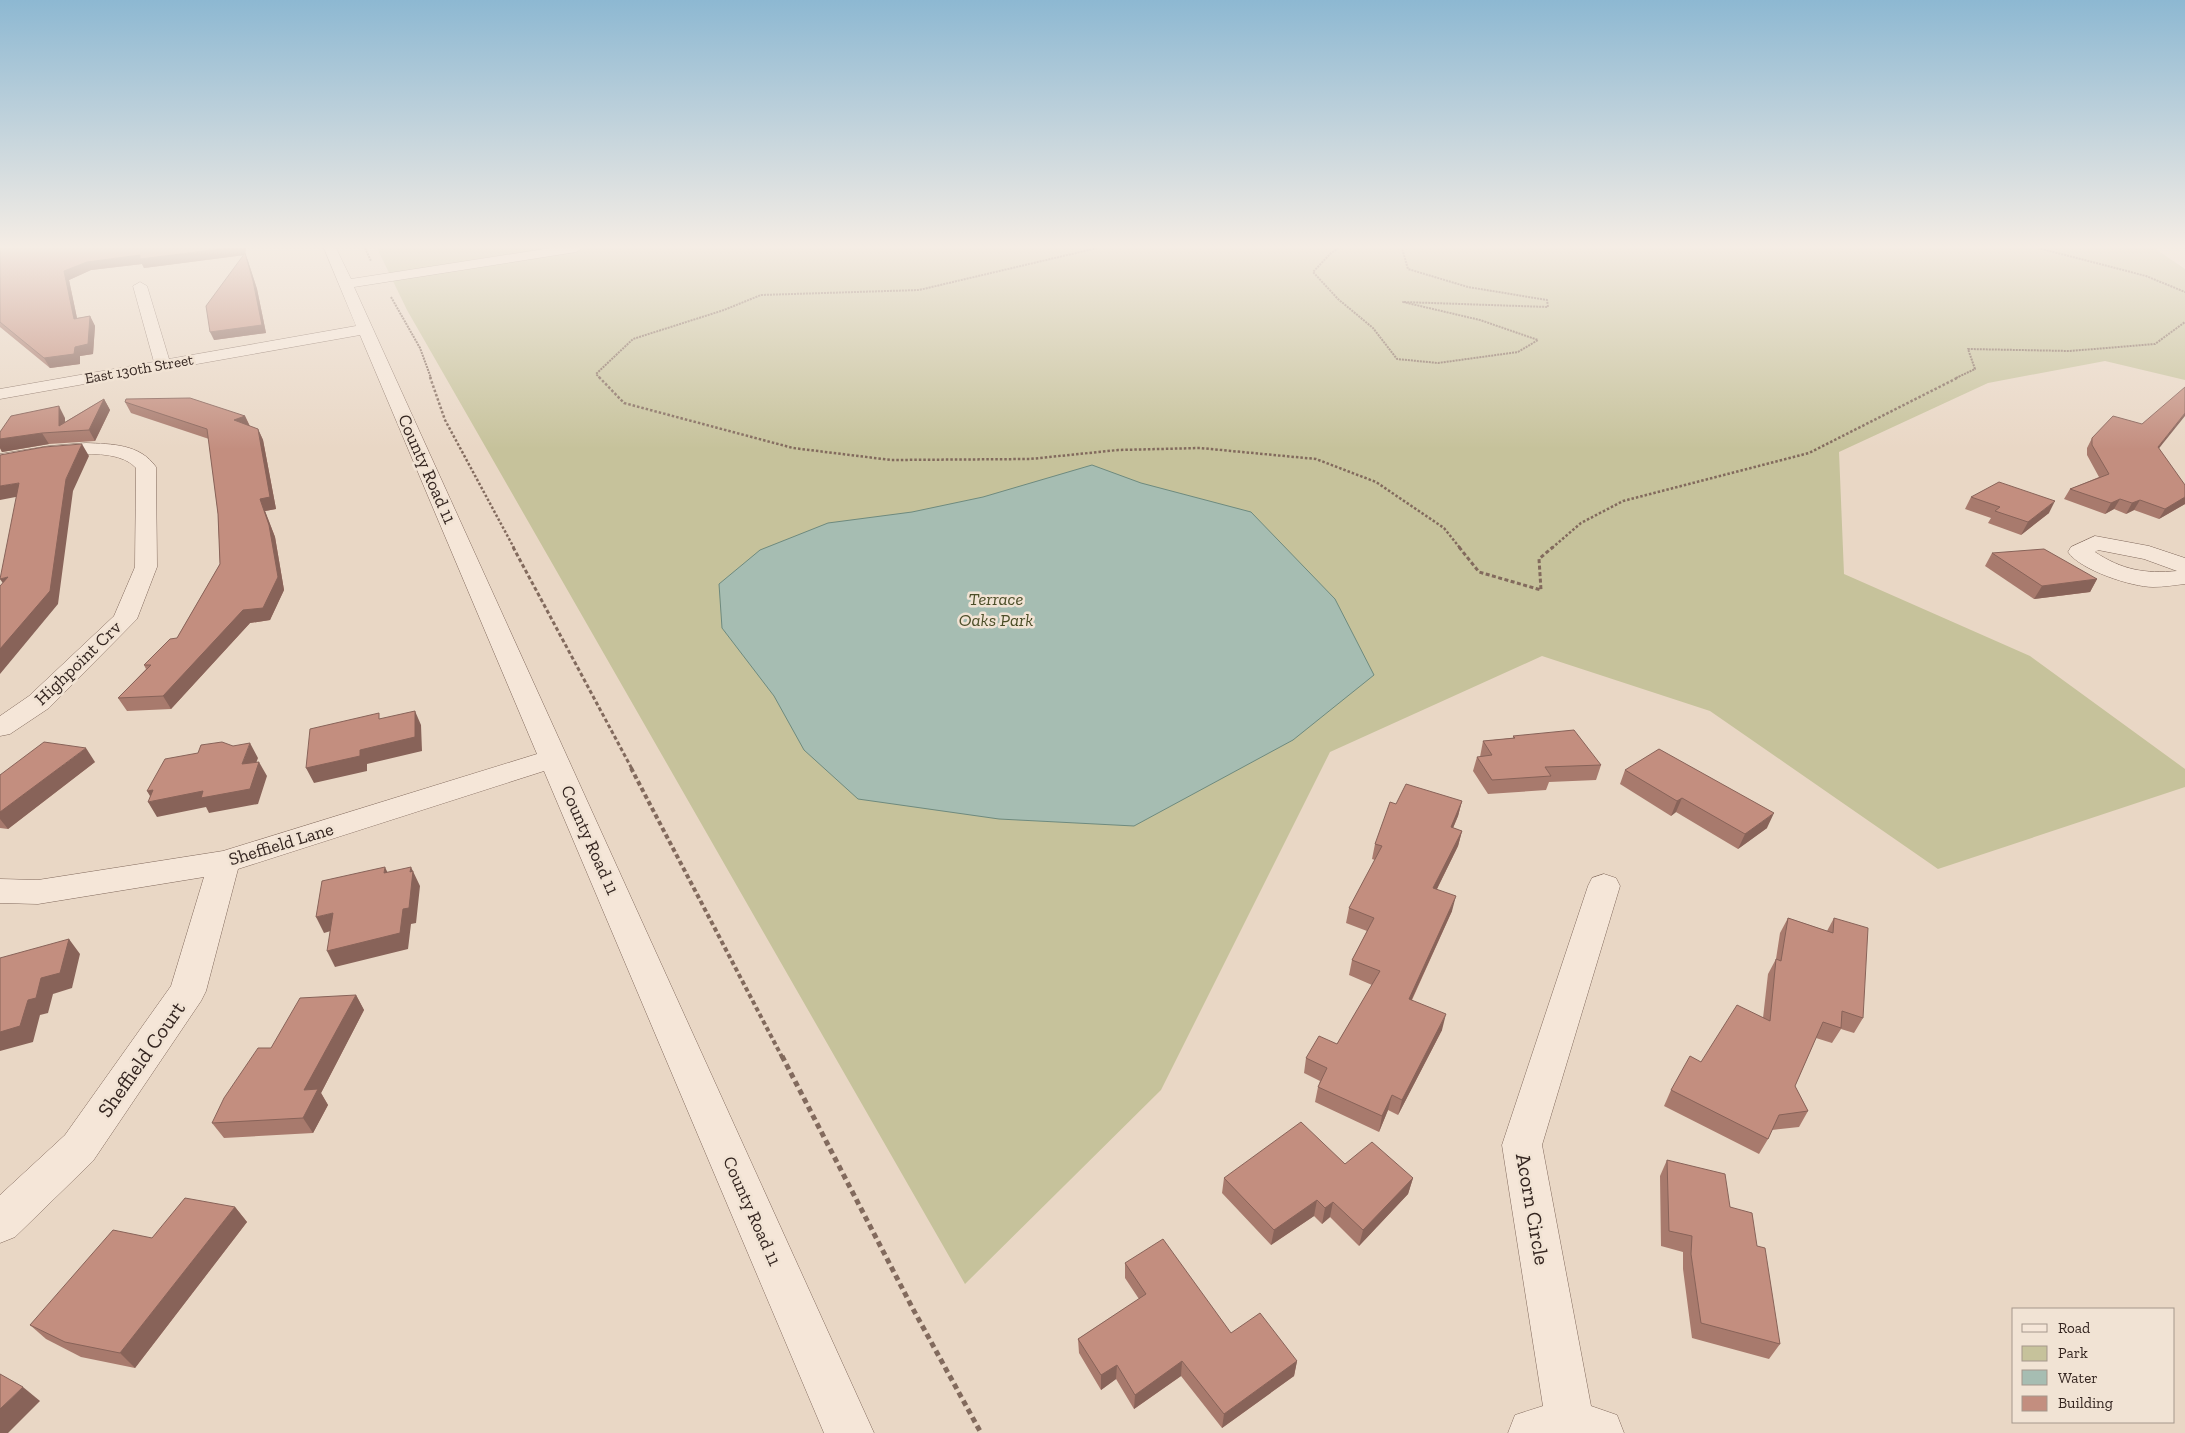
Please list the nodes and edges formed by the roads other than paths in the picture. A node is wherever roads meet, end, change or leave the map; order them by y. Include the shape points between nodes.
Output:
1 (148, 315) edge
2 (359, 315) edge
3 (366, 330) junction
4 (163, 365) junction
5 (0, 394) edge
6 (0, 460) edge
7 (2185, 566) edge
8 (2185, 577) edge
9 (0, 728) edge
10 (554, 758) junction
11 (224, 862) junction
12 (1604, 886) dead end
13 (0, 891) edge
14 (0, 1223) edge
15 (1567, 1430) edge
16 (849, 1433) edge

1 - 4 street
2 - 3 street, County Road 11
3 - 4 street, East 130th Street
3 - 10 street, County Road 11
4 - 5 street, East 130th Street
6 - 9 street, Highpoint Crv via 97,448 137,456 146,467 146,567 125,619 39,702
7 - 8 street via 2150,553 2095,543 2079,552 2104,569 2152,580
10 - 11 street, Sheffield Lane
10 - 16 street, County Road 11
11 - 13 street, Sheffield Lane via 38,892
11 - 14 street, Sheffield Court via 188,991 78,1148
12 - 15 street, Acorn Circle via 1522,1145

